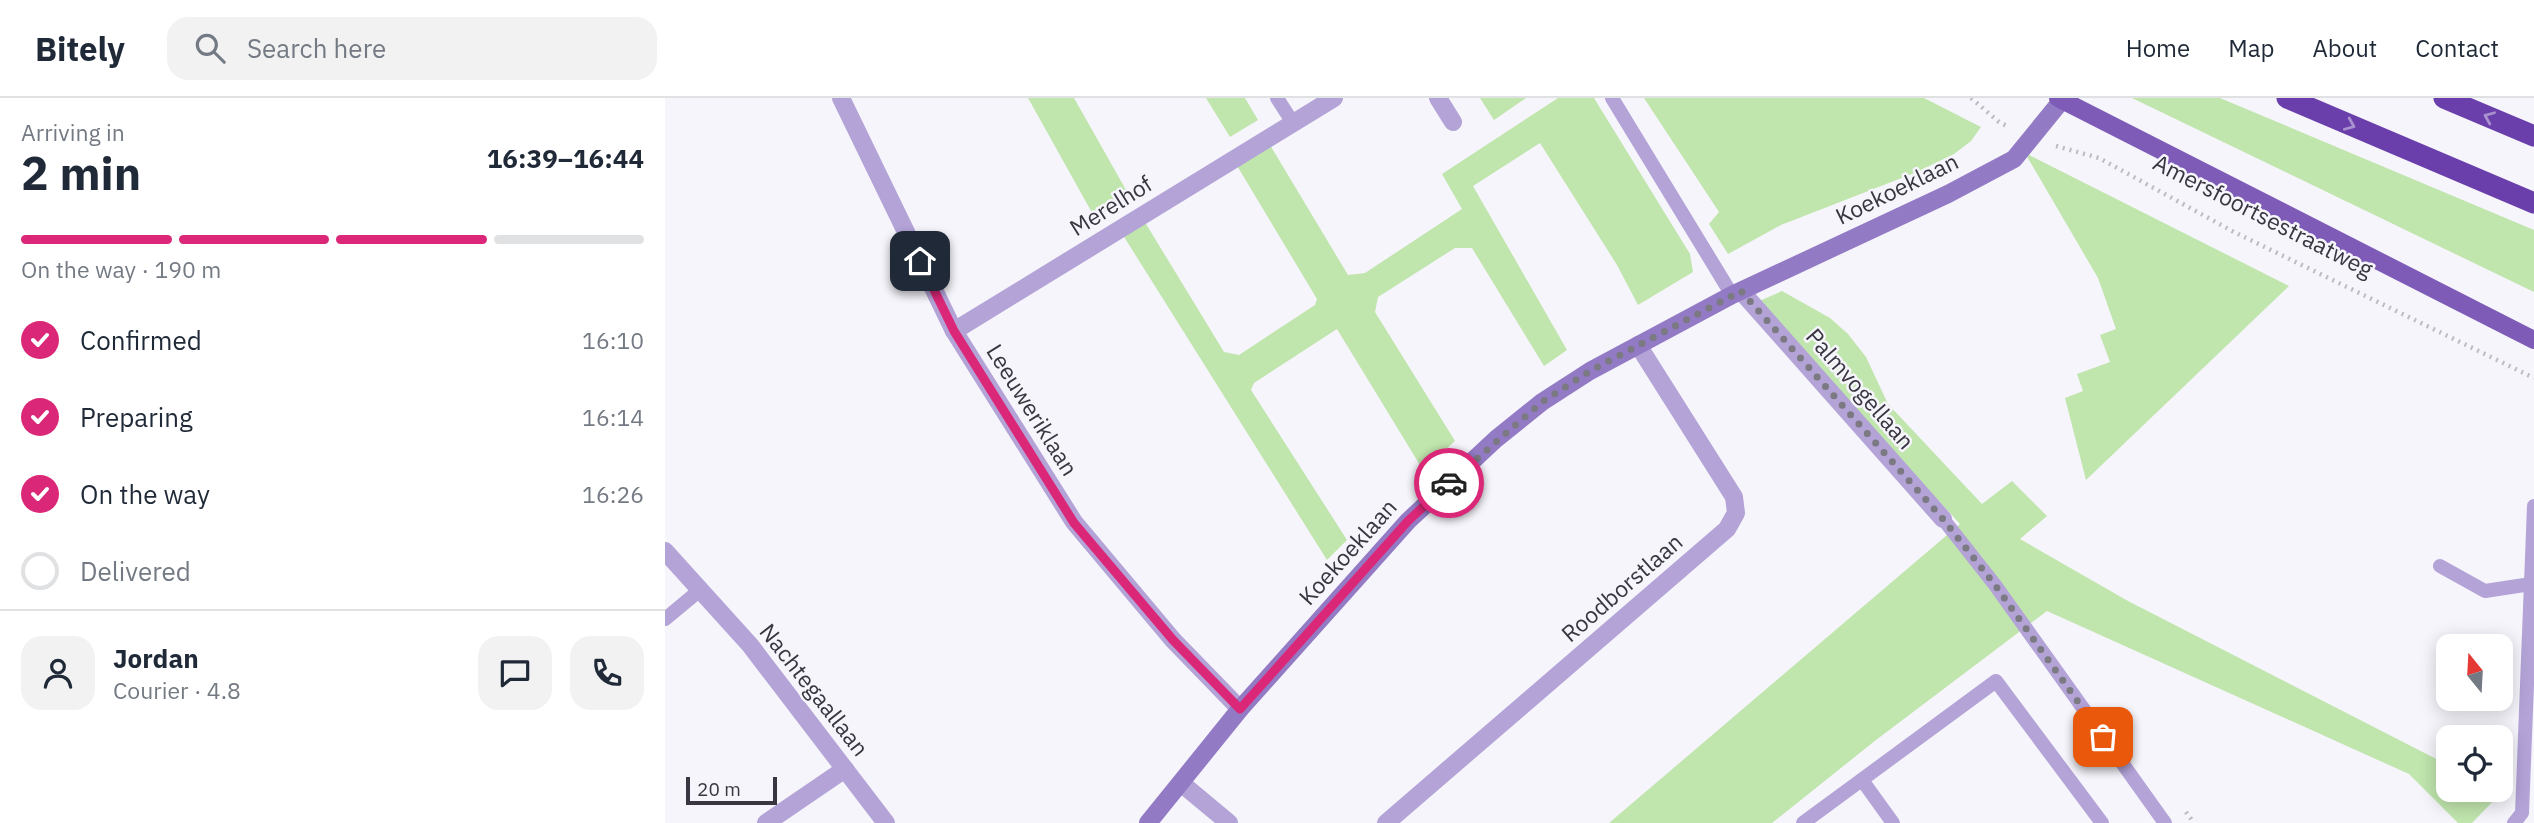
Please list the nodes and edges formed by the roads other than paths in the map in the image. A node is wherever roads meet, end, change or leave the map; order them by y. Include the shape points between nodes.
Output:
1 (841, 98) edge
2 (1277, 98) edge
3 (1333, 98) edge
4 (1438, 98) edge
5 (1612, 98) edge
6 (2287, 98) edge
7 (2444, 98) edge
8 (2060, 99) edge
9 (1453, 122) dead end
10 (1293, 123) junction
11 (2534, 136) edge
12 (2534, 203) edge
13 (1737, 293) junction
14 (954, 331) junction
15 (2534, 340) edge
16 (1638, 345) junction
17 (2534, 506) edge
18 (1943, 519) joint
19 (665, 551) edge
20 (2440, 566) dead end
21 (2531, 584) junction
22 (700, 590) junction
23 (665, 619) edge
24 (1240, 709) junction
25 (845, 769) junction
26 (1862, 780) junction
27 (1181, 783) junction
28 (766, 823) edge
29 (886, 823) edge
30 (1148, 823) edge
31 (1229, 823) edge
32 (1387, 823) edge
33 (1803, 823) edge
34 (1893, 823) edge
35 (2102, 823) edge
36 (2165, 823) edge
37 (2514, 823) edge

1 - 14 street, Leeuweriklaan
2 - 10 lane
3 - 10 street, Merelhof
4 - 9 street
5 - 13 lane
6 -> 12 highway
11 -> 7 highway
8 - 13 street, Koekoeklaan via 2014,159
8 - 15 main road, Amersfoortsestraatweg
10 - 14 street, Merelhof
13 - 16 street, Koekoeklaan
13 - 18 street, Palmvogellaan
14 - 24 street, Leeuweriklaan via 1074,523 1173,640
16 - 24 street, Koekoeklaan via 1542,402 1496,439 1408,521
16 - 32 street, Roodborstlaan via 1734,497 1736,513 1727,529
17 - 21 lane
18 - 36 lane
19 - 22 street, Nachtegaallaan
20 - 21 lane via 2485,591
21 - 37 lane via 2522,813
22 - 23 lane
22 - 25 street, Nachtegaallaan via 750,645
24 - 27 street, Koekoeklaan
25 - 28 street
25 - 29 street, Nachtegaallaan
26 - 33 lane
26 - 34 lane
26 - 35 lane via 1996,681
27 - 30 street, Koekoeklaan
27 - 31 street

